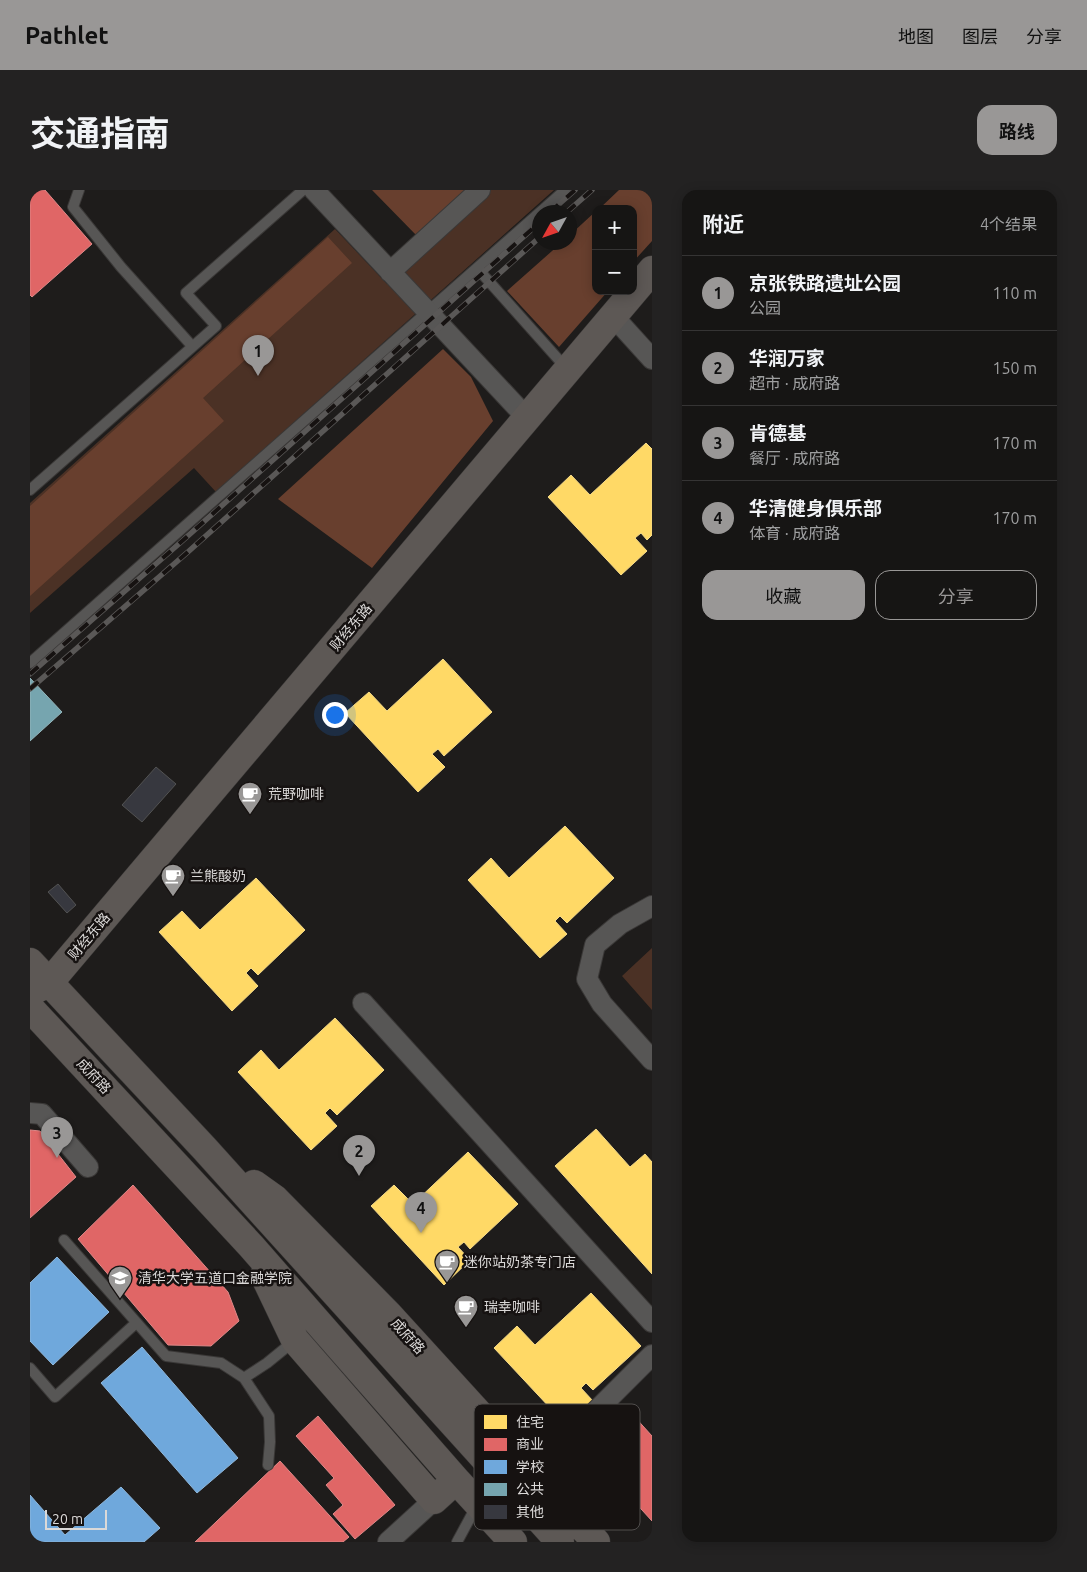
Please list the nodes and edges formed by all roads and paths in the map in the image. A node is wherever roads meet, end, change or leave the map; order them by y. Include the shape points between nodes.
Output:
1 (79, 190) edge
2 (303, 190) edge
3 (314, 190) edge
4 (480, 190) edge
5 (565, 190) edge
6 (477, 268) junction
7 (652, 270) edge
8 (390, 272) junction
9 (427, 312) junction
10 (613, 316) junction
11 (192, 346) junction
12 (652, 359) edge
13 (568, 369) junction
14 (527, 418) junction
15 (30, 490) edge
16 (30, 663) edge
17 (652, 906) edge
18 (30, 962) edge
19 (39, 987) edge
20 (363, 1003) dead end
21 (33, 1015) edge
22 (652, 1060) edge
23 (30, 1113) edge
24 (88, 1167) dead end
25 (64, 1240) dead end
26 (251, 1246) junction
27 (652, 1322) edge
28 (136, 1323) junction
29 (295, 1340) junction
30 (652, 1355) edge
31 (30, 1368) edge
32 (244, 1378) junction
33 (603, 1404) edge
34 (474, 1431) edge
35 (268, 1465) dead end
36 (456, 1480) junction
37 (434, 1500) junction
38 (474, 1500) edge
39 (474, 1511) edge
40 (502, 1530) edge
41 (553, 1530) edge
42 (581, 1530) edge
43 (388, 1542) edge
44 (457, 1542) edge
45 (513, 1542) edge
46 (560, 1542) edge
47 (596, 1542) edge

1 - 11 lane via 73,207 121,267
2 - 11 lane via 186,293 216,326
3 - 8 street
4 - 8 street
5 - 6 lane
6 - 9 lane
6 - 13 lane
7 - 10 main road, 财经东路
8 - 9 street
9 - 14 street
9 - 16 lane
10 - 12 street
10 - 13 main road, 财经东路
11 - 15 lane
13 - 14 main road, 财经东路
14 - 19 main road, 财经东路
17 - 22 street via 620,924 595,946 587,978 602,1004
18 - 19 main road, 成府路
19 - 21 main road
19 - 34 main road, 成府路 via 204,1148
20 - 27 street
21 - 26 main road, 成府路
23 - 24 street via 42,1114
25 - 28 lane
26 - 29 main road, 成府路
26 - 36 main road, 成府路
28 - 31 lane via 55,1397
28 - 32 lane via 166,1356 221,1363
29 - 32 lane
29 - 37 main road, 成府路
30 - 33 street
32 - 35 lane via 269,1416
36 - 37 main road
36 - 38 main road, 成府路
37 - 43 street
39 - 44 lane
40 - 45 main road, 成府路
41 - 46 main road, 成府路
42 - 47 main road, 成府路

